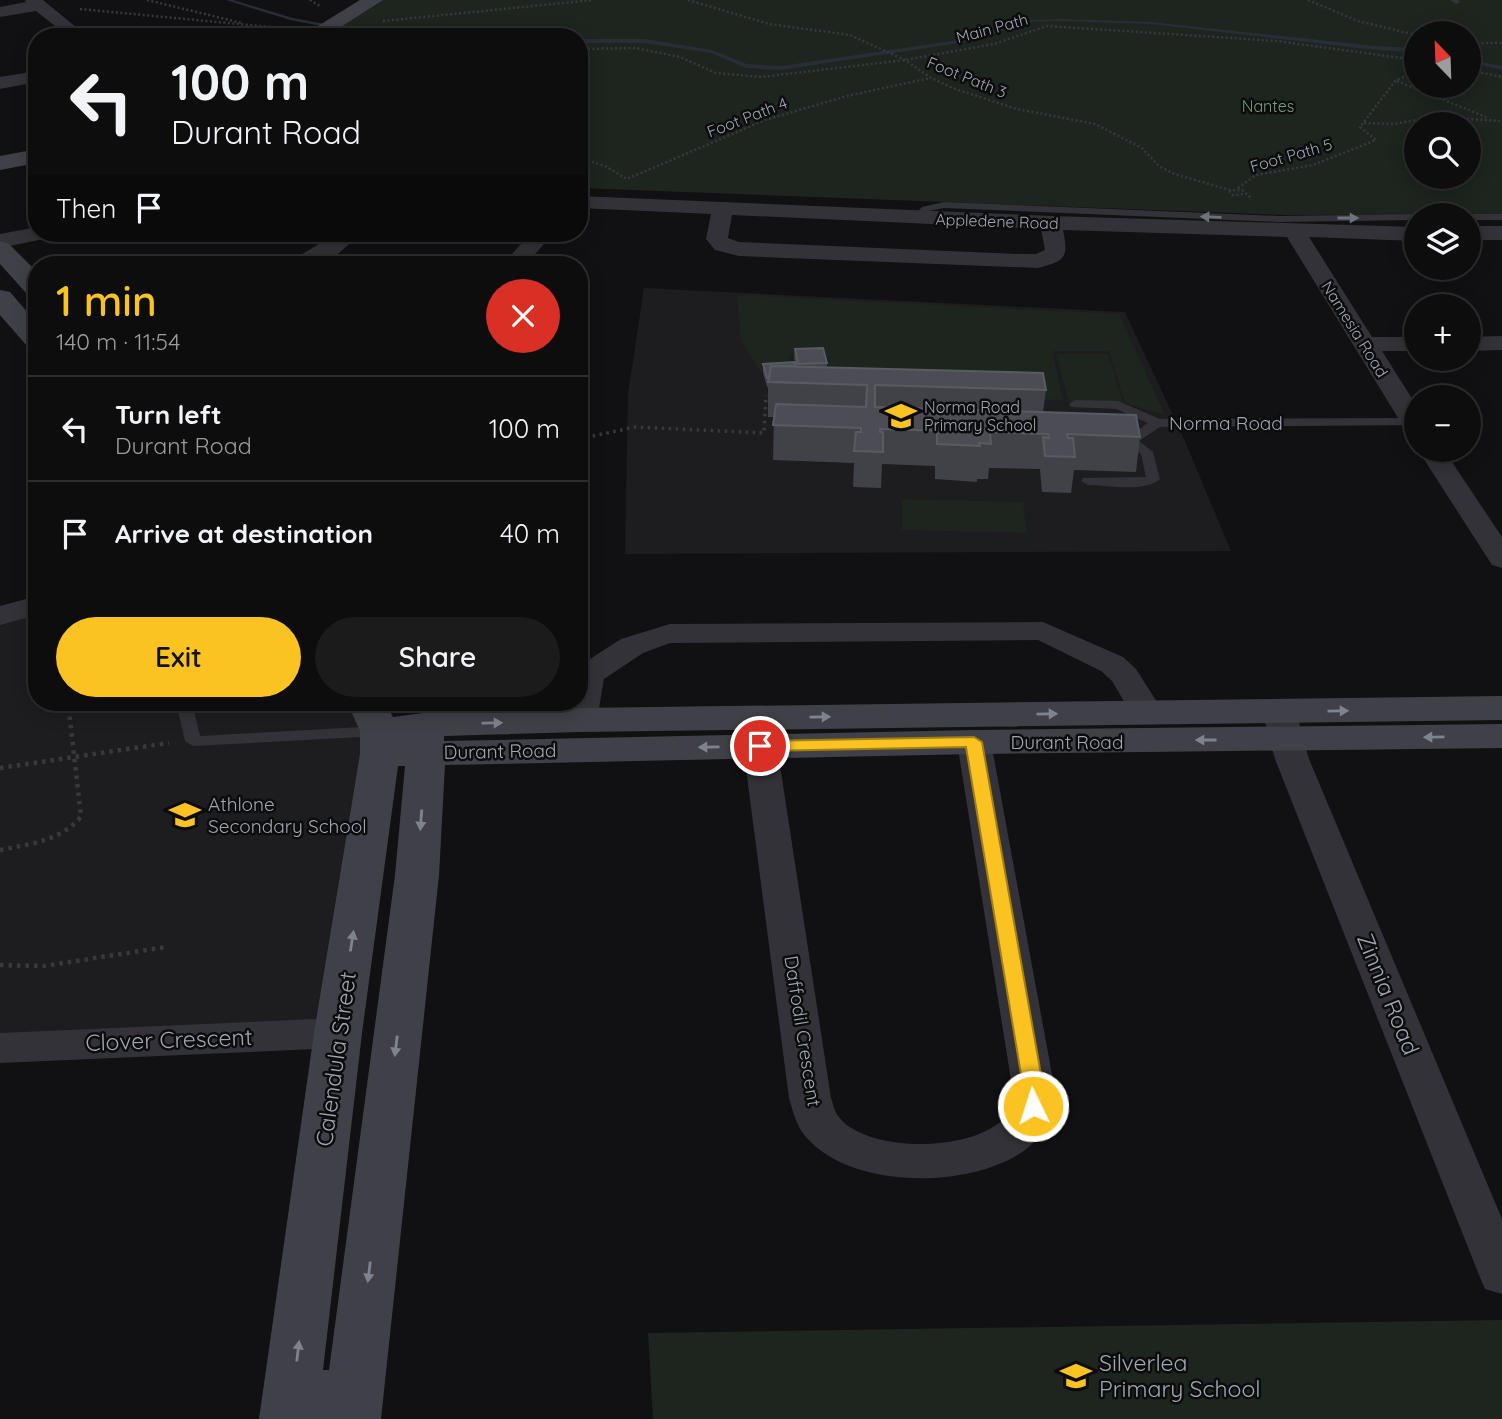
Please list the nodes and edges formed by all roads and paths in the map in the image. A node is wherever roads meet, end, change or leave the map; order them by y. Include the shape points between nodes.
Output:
1 (148, 0) edge
2 (374, 0) edge
3 (593, 0) edge
4 (688, 0) edge
5 (1308, 0) edge
6 (36, 3) edge
7 (0, 12) edge
8 (383, 21) dead end
9 (247, 25) junction
10 (68, 28) edge
11 (276, 28) edge
12 (326, 28) edge
13 (1404, 32) edge
14 (1481, 43) edge
15 (1502, 43) edge
16 (588, 49) edge
17 (1404, 58) edge
18 (905, 60) junction
19 (1481, 72) edge
20 (1404, 77) edge
21 (1502, 77) edge
22 (28, 78) edge
23 (931, 78) junction
24 (1396, 80) junction
25 (0, 83) edge
26 (1495, 120) junction
27 (1502, 122) edge
28 (1363, 123) junction
29 (28, 140) edge
30 (0, 145) edge
31 (28, 158) edge
32 (588, 161) edge
33 (0, 163) edge
34 (1237, 189) junction
35 (1230, 190) junction
36 (588, 202) edge
37 (723, 209) junction
38 (1481, 217) edge
39 (1502, 217) edge
40 (915, 218) junction
41 (1404, 218) edge
42 (1051, 223) junction
43 (1286, 228) junction
44 (1404, 233) edge
45 (1481, 233) edge
46 (1502, 233) edge
47 (28, 235) edge
48 (0, 241) edge
49 (339, 242) edge
50 (535, 242) edge
51 (0, 249) edge
52 (316, 256) edge
53 (521, 256) edge
54 (28, 279) edge
55 (0, 299) edge
56 (28, 330) edge
57 (1502, 343) edge
58 (1364, 344) junction
59 (1404, 344) edge
60 (1481, 344) edge
61 (766, 395) edge
62 (1075, 404) dead end
63 (1404, 407) edge
64 (1158, 423) junction
65 (1404, 424) edge
66 (588, 437) edge
67 (1130, 442) junction
68 (1111, 445) edge
69 (1439, 462) edge
70 (1088, 481) dead end
71 (1502, 559) edge
72 (28, 608) edge
73 (0, 616) edge
74 (588, 676) edge
75 (1502, 708) edge
76 (69, 711) edge
77 (186, 711) edge
78 (582, 711) edge
79 (1147, 713) junction
80 (580, 720) junction
81 (1283, 726) junction
82 (398, 728) edge
83 (867, 730) junction
84 (1502, 736) edge
85 (193, 741) junction
86 (974, 742) junction
87 (760, 746) junction
88 (74, 758) junction
89 (0, 768) edge
90 (0, 850) edge
91 (166, 947) dead end
92 (0, 965) edge
93 (338, 1033) junction
94 (0, 1048) edge
95 (1502, 1275) edge
96 (354, 1407) edge
97 (290, 1408) edge

1 - 9 path
2 - 12 street
3 - 8 path
4 - 18 path, Foot Path 3 via 769,24 850,35
5 - 13 path via 1358,21
6 - 7 street
6 - 9 path
6 - 10 street
9 - 11 path
14 - 15 path
16 - 18 path, Main Path via 636,48 680,57 716,72 761,77
17 - 18 path, Main Path via 1277,41 1047,26 994,44
18 - 23 path, Foot Path 3
19 - 21 path
20 - 24 path
22 - 25 street
23 - 32 path, Foot Path 4 via 765,120 627,179
23 - 35 path, Foot Path 3 via 1017,109 1095,124 1142,148 1174,174
24 - 26 path
24 - 28 path
26 - 27 path
26 - 28 path via 1434,117 1394,124
28 - 34 path, Foot Path 5 via 1360,128 1376,140 1313,165 1256,174
29 - 30 street
31 - 33 street
34 - 35 path
34 - 35 path via 1245,194 1233,195
36 - 37 street, Appledene Road
37 - 40 street, Appledene Road
37 - 42 street via 717,239 739,249 1019,261 1053,256
38 - 39 lane
40 - 42 street, Appledene Road
43 -> 40 lane via 944,205 926,209
43 -> 41 lane
42 - 43 street, Appledene Road
43 - 44 street, Appledene Road
43 - 58 street, Namesia Road
45 - 46 street
47 - 48 street
49 - 52 street
50 - 53 street
51 - 54 street
55 - 56 street
57 - 60 street
58 - 59 street
58 - 63 street, Namesia Road
61 - 66 path via 764,433 635,427
62 - 64 lane via 1118,405
64 - 65 lane, Norma Road
64 - 67 lane, Norma Road
67 - 68 lane, Norma Road
67 - 70 lane via 1147,452 1153,479
69 - 71 street
72 - 73 street
74 - 79 street via 642,641 670,633 1043,631 1112,664 1125,676
81 -> 75 street, Durant Road
76 - 88 path
77 - 85 lane
78 - 80 street
79 - 81 street, Durant Road
83 -> 79 street, Durant Road
82 -> 80 street, Durant Road
80 -> 83 street, Durant Road
84 -> 81 street, Durant Road
81 -> 86 street, Durant Road
81 - 95 street, Zinnia Road via 1292,759
82 - 85 lane
87 -> 82 street, Durant Road
93 -> 82 street, Calendula Street
82 -> 96 street via 417,875
83 - 86 street, Durant Road
83 - 87 street, Durant Road
85 - 88 path
86 - 87 street, Daffodil Crescent via 1033,1106 1022,1128 1000,1144 974,1156 938,1161 881,1159 844,1143 819,1122 810,1098
88 - 89 path
88 - 90 path via 82,810 76,825 53,837
91 - 92 path via 44,966
93 - 94 street, Clover Crescent
97 -> 93 street, Calendula Street
96 - 97 street

